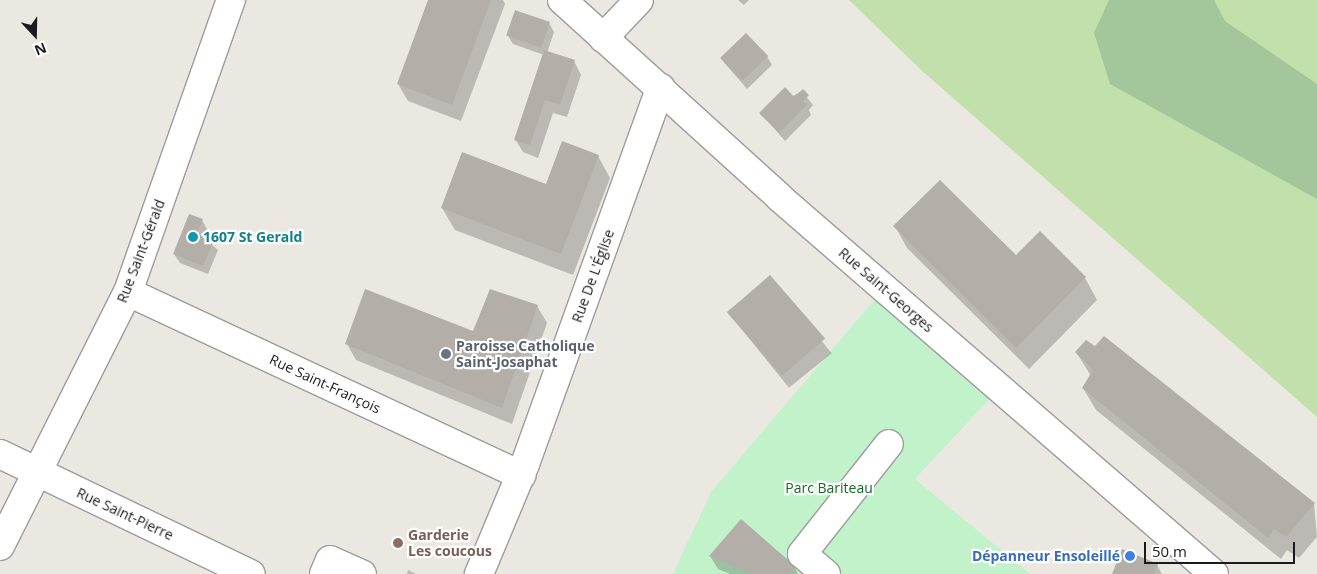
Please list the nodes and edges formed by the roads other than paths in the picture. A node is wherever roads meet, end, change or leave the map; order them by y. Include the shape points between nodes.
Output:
1 (231, 0) edge
2 (562, 0) edge
3 (640, 0) edge
4 (603, 38) junction
5 (660, 88) junction
6 (128, 292) junction
7 (889, 444) dead end
8 (0, 454) edge
9 (36, 472) junction
10 (521, 475) junction
11 (0, 546) edge
12 (250, 574) edge
13 (324, 574) edge
14 (362, 574) edge
15 (479, 574) edge
16 (826, 574) edge
17 (1214, 574) edge

1 - 6 street, Rue Saint-Gérald
2 - 4 street, Rue Saint-Georges
3 - 4 street
4 - 5 street, Rue Saint-Georges
5 - 10 street, Rue De L'Église
5 - 17 street, Rue Saint-Georges via 780,198
6 - 9 street, Rue Saint-Gérald
6 - 10 street, Rue Saint-François
7 - 16 street via 802,554
8 - 9 street, Rue Saint-Pierre
9 - 11 street, Rue Saint-Gérald
9 - 12 street, Rue Saint-Pierre
10 - 15 street, Rue De L'Église
13 - 14 street via 330,560

